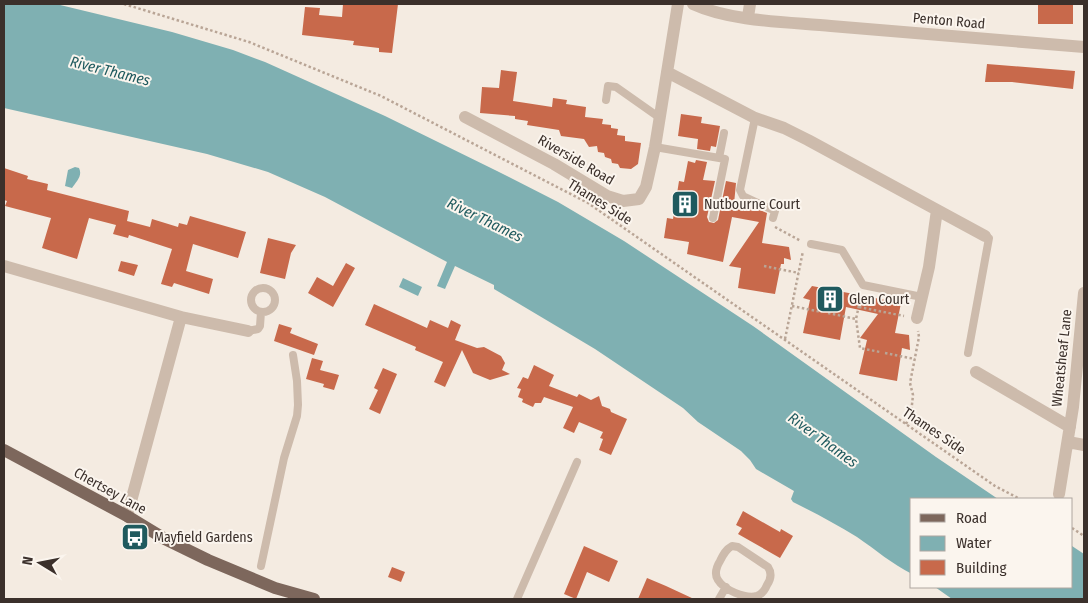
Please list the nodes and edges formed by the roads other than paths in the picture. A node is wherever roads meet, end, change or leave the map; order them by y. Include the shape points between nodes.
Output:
1 (678, 4) edge
2 (693, 4) edge
3 (750, 4) edge
4 (748, 17) junction
5 (1084, 47) edge
6 (667, 72) junction
7 (606, 100) dead end
8 (465, 117) dead end
9 (660, 118) junction
10 (756, 118) junction
11 (724, 133) dead end
12 (656, 147) junction
13 (719, 158) junction
14 (937, 210) junction
15 (713, 218) dead end
16 (773, 218) road end
17 (985, 236) joint
18 (808, 244) road end
19 (4, 266) edge
20 (1084, 293) edge
21 (922, 298) junction
22 (261, 312) dead end
23 (181, 317) junction
24 (917, 318) road end
25 (248, 331) joint
26 (968, 353) dead end
27 (293, 355) dead end
28 (976, 372) dead end
29 (1070, 427) junction
30 (1068, 442) junction
31 (1084, 445) edge
32 (4, 450) edge
33 (577, 462) dead end
34 (1059, 494) dead end
35 (127, 516) junction
36 (261, 566) dead end
37 (726, 587) junction
38 (314, 599) edge
39 (517, 599) edge
40 (719, 599) edge

1 - 6 street, Riverside Road
2 - 4 street, Penton Road via 707,10
3 - 4 street
4 - 5 street, Penton Road
6 - 9 street, Riverside Road
6 - 10 street
7 - 9 lane via 608,86 616,87
8 - 12 street, Riverside Road via 607,196 623,201 638,199 646,188
9 - 12 street, Riverside Road
10 - 14 street via 808,140
10 - 16 lane via 740,190 743,196 775,211
11 - 13 lane
12 - 13 lane
13 - 15 lane via 725,159
14 - 17 street
14 - 21 street
17 - 26 lane via 989,238
18 - 21 lane via 842,250 863,285
19 - 23 street
20 - 29 street, Wheatsheaf Lane
21 - 24 street
22 - 25 lane via 258,330
23 - 25 street
23 - 35 street
27 - 36 lane via 298,406
28 - 29 street
29 - 30 street, Wheatsheaf Lane
30 - 31 street
30 - 34 street, Wheatsheaf Lane
32 - 35 main road, Chertsey Lane
33 - 39 lane
35 - 38 main road, Chertsey Lane via 208,560 275,588
37 - 37 lane via 716,573 722,556 732,546 770,570 769,582 757,596 742,595
37 - 40 lane

